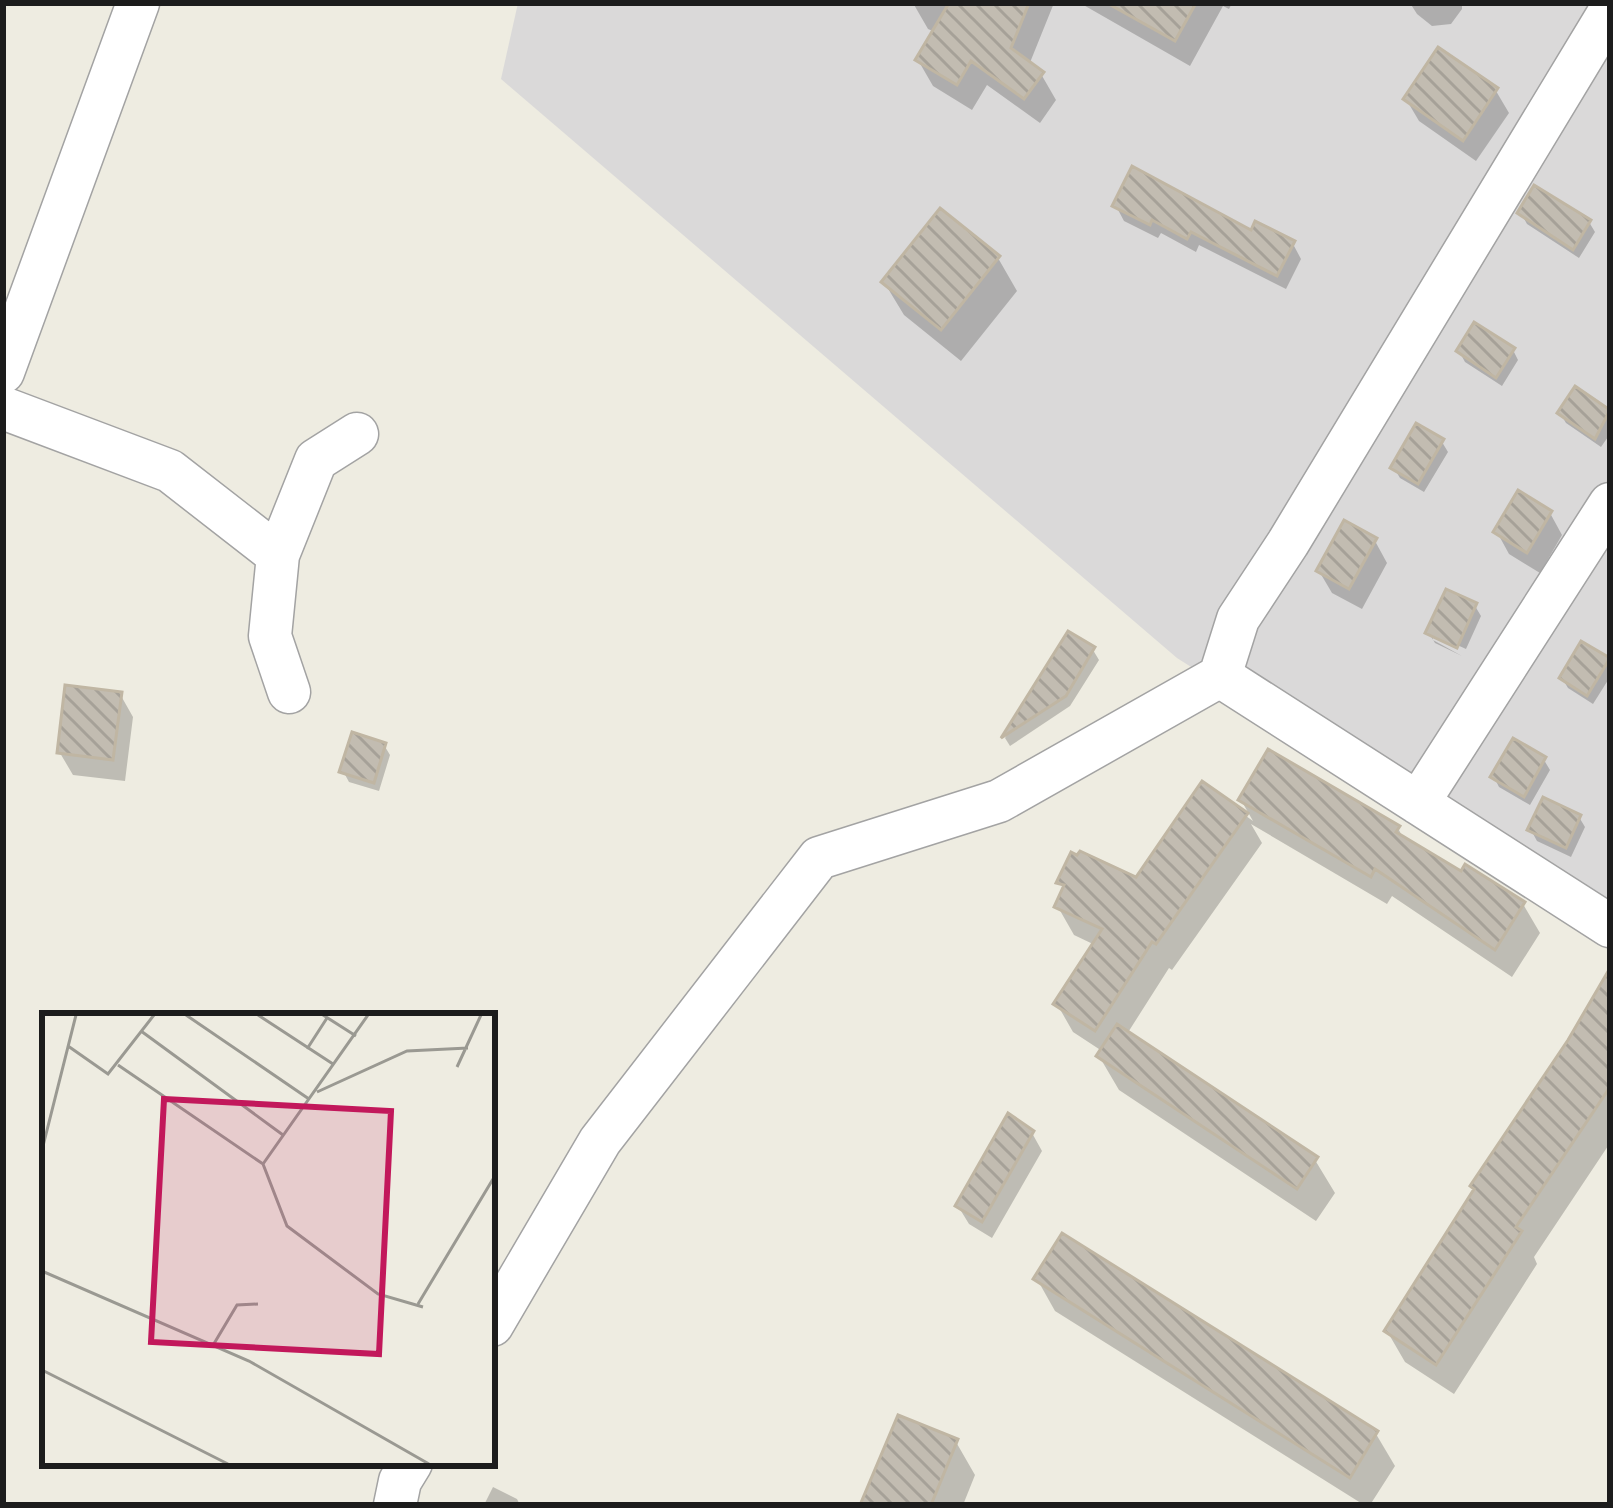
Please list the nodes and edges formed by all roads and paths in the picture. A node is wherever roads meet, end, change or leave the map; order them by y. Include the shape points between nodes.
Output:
1 (138, 3) edge
2 (1610, 11) edge
3 (3, 372) edge
4 (3, 408) edge
5 (357, 434) dead end
6 (1610, 504) edge
7 (278, 555) junction
8 (1220, 676) junction
9 (289, 692) dead end
10 (1418, 803) junction
11 (1610, 926) edge
12 (495, 1320) edge
13 (409, 1466) edge
14 (395, 1505) edge

1 - 3 street
2 - 8 street via 1238,619
4 - 7 street via 170,471
5 - 7 street via 316,460
6 - 10 street
7 - 9 street via 270,637
8 - 10 street
8 - 12 street via 1000,801 819,857 600,1141
10 - 11 street
13 - 14 street

